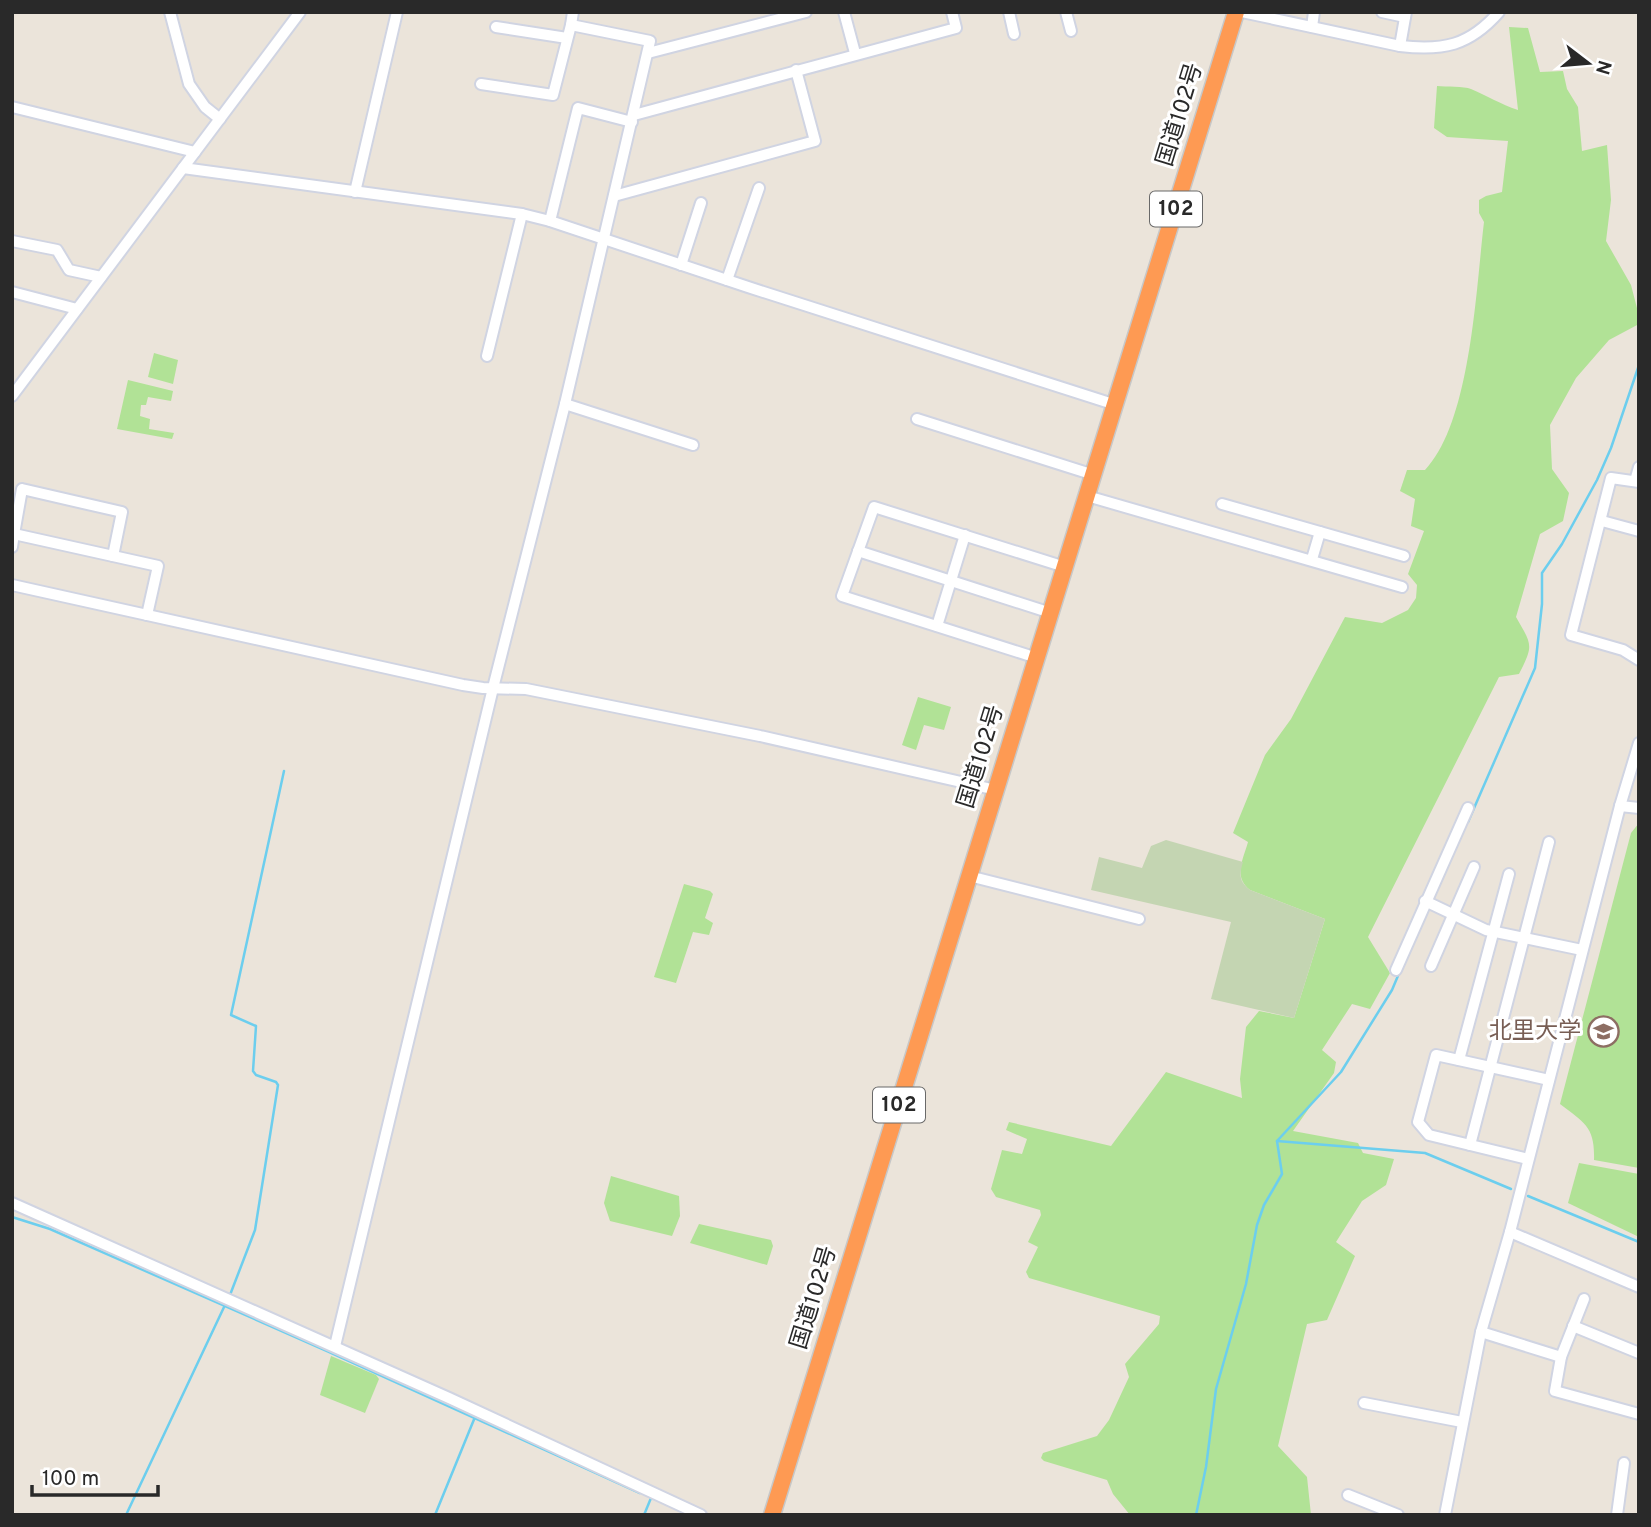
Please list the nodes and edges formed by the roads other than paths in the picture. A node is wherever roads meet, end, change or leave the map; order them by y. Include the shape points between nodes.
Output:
1 (170, 12) edge
2 (300, 12) edge
3 (397, 12) edge
4 (573, 12) edge
5 (806, 12) edge
6 (844, 12) edge
7 (952, 12) edge
8 (1009, 12) edge
9 (1066, 12) edge
10 (1236, 12) edge
11 (1242, 12) edge
12 (1314, 12) edge
13 (1382, 12) edge
14 (1499, 12) edge
15 (1406, 15) edge
16 (570, 25) junction
17 (496, 27) dead end
18 (1312, 27) junction
19 (1071, 31) dead end
20 (1014, 34) dead end
21 (567, 38) junction
22 (1400, 46) junction
23 (648, 53) junction
24 (855, 53) junction
25 (796, 69) junction
26 (481, 84) dead end
27 (12, 107) edge
28 (633, 118) junction
29 (220, 119) junction
30 (195, 152) junction
31 (183, 168) junction
32 (759, 188) dead end
33 (355, 192) junction
34 (614, 196) junction
35 (701, 203) dead end
36 (522, 215) junction
37 (550, 221) junction
38 (605, 238) junction
39 (12, 241) edge
40 (681, 265) junction
41 (101, 277) junction
42 (727, 280) junction
43 (12, 292) edge
44 (77, 309) junction
45 (487, 356) dead end
46 (12, 396) edge
47 (565, 404) junction
48 (1116, 405) junction
49 (917, 419) dead end
50 (693, 445) dead end
51 (1639, 467) edge
52 (1094, 475) junction
53 (1637, 482) edge
54 (1087, 496) junction
55 (1222, 504) dead end
56 (1602, 521) junction
57 (1639, 531) edge
58 (1320, 532) junction
59 (14, 534) junction
60 (965, 536) junction
61 (12, 547) edge
62 (858, 551) junction
63 (113, 556) junction
64 (1404, 556) dead end
65 (1312, 559) junction
66 (1065, 567) junction
67 (951, 581) junction
68 (12, 585) edge
69 (1402, 587) dead end
70 (1051, 612) junction
71 (147, 615) junction
72 (937, 626) junction
73 (1037, 659) junction
74 (1639, 660) edge
75 (493, 688) junction
76 (1638, 749) edge
77 (996, 790) junction
78 (1620, 806) junction
79 (1468, 808) dead end
80 (1639, 808) edge
81 (1549, 842) dead end
82 (1474, 867) dead end
83 (1509, 874) dead end
84 (969, 876) junction
85 (1429, 903) junction
86 (1453, 914) junction
87 (1139, 919) dead end
88 (1494, 931) junction
89 (1525, 939) junction
90 (1582, 950) junction
91 (1432, 966) dead end
92 (1396, 970) dead end
93 (1460, 1060) junction
94 (1491, 1067) junction
95 (1549, 1080) junction
96 (1470, 1145) junction
97 (1528, 1159) junction
98 (12, 1203) edge
99 (1510, 1232) junction
100 (1639, 1287) edge
101 (1584, 1298) dead end
102 (1573, 1326) junction
103 (1481, 1332) junction
104 (335, 1346) junction
105 (1639, 1353) edge
106 (1561, 1357) junction
107 (1364, 1404) dead end
108 (1639, 1414) edge
109 (1462, 1422) junction
110 (1624, 1463) dead end
111 (1348, 1495) dead end
112 (701, 1515) edge
113 (772, 1515) edge
114 (1398, 1515) edge
115 (1445, 1515) edge
116 (1617, 1515) edge

1 - 29 street via 189,84
2 - 29 street
3 - 33 street
4 - 16 street
5 - 23 street
6 - 24 street
7 - 24 street via 956,28
8 - 20 street
9 - 19 street
10 - 48 highway, 国道102号 / 102
11 - 18 street
12 - 18 street
13 - 15 street
14 - 22 street via 1481,31 1455,44
15 - 22 street
16 - 21 street
16 - 23 street via 650,41
17 - 21 street
18 - 22 street
21 - 26 street via 554,95
23 - 28 street
24 - 25 street
25 - 28 street
25 - 34 street via 815,141
27 - 30 street
28 - 34 street
28 - 37 street via 578,108
29 - 30 street
30 - 31 street
31 - 33 street
31 - 41 street
32 - 42 street
33 - 36 street
34 - 38 street
35 - 40 street
36 - 37 street
36 - 45 street
37 - 38 street
38 - 40 street
38 - 47 street
39 - 41 street via 57,250 69,270
40 - 42 street
41 - 44 street
42 - 48 street
43 - 44 street
44 - 46 street
47 - 50 street
47 - 75 street
48 - 52 highway, 国道102号 / 102
49 - 52 street
51 - 53 street
52 - 54 highway, 国道102号 / 102
53 - 56 street via 1611,478
54 - 65 street
54 - 66 highway, 国道102号 / 102
55 - 58 street
56 - 57 street
56 - 74 street via 1571,635 1623,650
58 - 64 street
58 - 65 street
59 - 61 street
59 - 63 street
59 - 63 street via 22,489 122,512
60 - 62 street via 874,506
60 - 66 street
60 - 67 street
62 - 67 street
62 - 72 street via 842,596
63 - 71 street via 158,566
65 - 69 street
66 - 70 highway, 国道102号 / 102
67 - 70 street
67 - 72 street
68 - 71 street
70 - 73 highway, 国道102号 / 102
71 - 75 street
72 - 73 street
73 - 77 highway, 国道102号 / 102
75 - 77 street via 527,689
75 - 104 street
76 - 78 street
77 - 84 highway, 国道102号 / 102
78 - 80 street
78 - 90 street
79 - 85 street
81 - 89 street
82 - 86 street
83 - 88 street
84 - 87 street
84 - 113 highway, 国道102号 / 102
85 - 86 street
85 - 92 street
86 - 88 street
86 - 91 street
88 - 89 street
88 - 93 street
89 - 90 street
89 - 94 street
90 - 95 street
93 - 94 street
93 - 96 street via 1436,1055 1418,1122 1429,1135
94 - 95 street
94 - 96 street
95 - 97 street
96 - 97 street
97 - 99 street
98 - 104 street
99 - 100 street
99 - 103 street
101 - 102 street
102 - 105 street
102 - 106 street
103 - 106 street
103 - 109 street
104 - 112 street
106 - 108 street via 1555,1391
107 - 109 street
109 - 115 street
110 - 116 street
111 - 114 street

